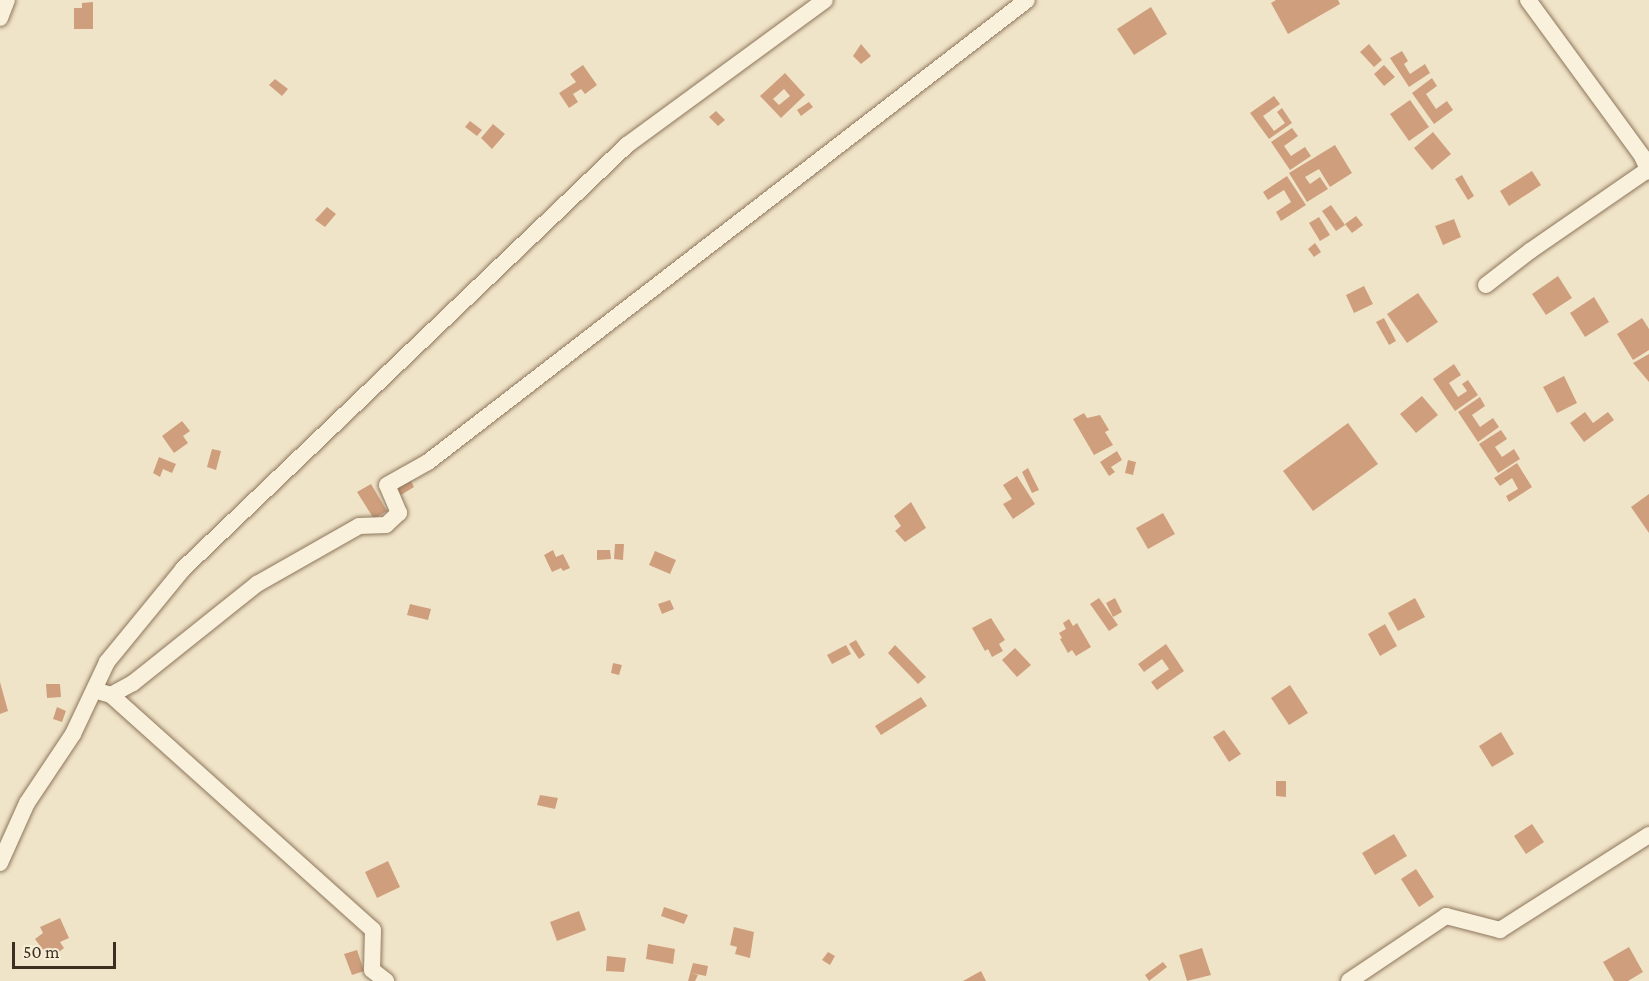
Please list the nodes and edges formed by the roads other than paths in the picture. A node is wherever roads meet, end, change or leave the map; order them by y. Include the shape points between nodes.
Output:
1 (7, 0) edge
2 (825, 0) edge
3 (1028, 0) edge
4 (1528, 0) edge
5 (0, 18) edge
6 (1649, 170) edge
7 (1486, 285) dead end
8 (94, 690) junction
9 (111, 694) junction
10 (1649, 835) edge
11 (0, 863) edge
12 (386, 981) edge
13 (1349, 981) edge

1 - 5 street
2 - 8 street via 627,145 183,569 107,662
3 - 9 street via 428,462 387,485 399,513 386,525 359,526 256,584 133,683
4 - 6 street
6 - 7 street
8 - 9 street
8 - 11 street via 73,734 27,803
9 - 12 street via 373,930 372,970
10 - 13 street via 1500,930 1446,916

